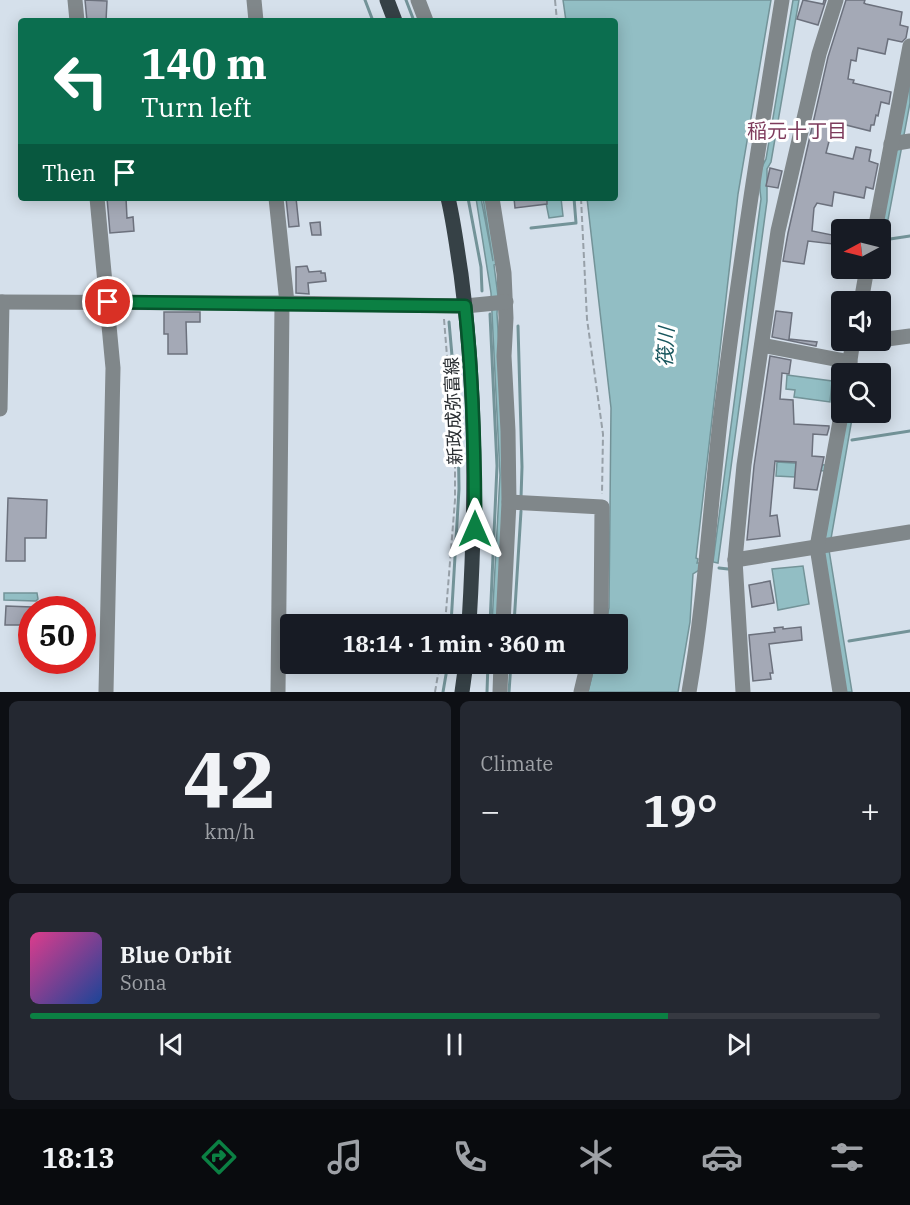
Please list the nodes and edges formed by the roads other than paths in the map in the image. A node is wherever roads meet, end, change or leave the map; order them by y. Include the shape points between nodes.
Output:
1 (75, 0) edge
2 (254, 0) edge
3 (387, 0) edge
4 (418, 0) edge
5 (782, 0) edge
6 (836, 0) edge
7 (77, 18) edge
8 (256, 18) edge
9 (394, 18) edge
10 (425, 18) edge
11 (910, 46) edge
12 (900, 143) edge
13 (97, 201) edge
14 (276, 201) edge
15 (448, 201) edge
16 (492, 201) edge
17 (878, 219) edge
18 (1, 302) edge
19 (108, 302) junction
20 (284, 303) junction
21 (499, 303) junction
22 (457, 306) junction
23 (910, 336) edge
24 (891, 338) edge
25 (762, 345) junction
26 (831, 363) edge
27 (0, 409) edge
28 (840, 423) edge
29 (509, 502) junction
30 (910, 532) edge
31 (824, 546) junction
32 (735, 560) junction
33 (470, 614) edge
34 (503, 614) edge
35 (601, 614) edge
36 (464, 674) edge
37 (501, 674) edge
38 (585, 674) edge
39 (106, 692) edge
40 (278, 692) edge
41 (462, 692) edge
42 (500, 692) edge
43 (581, 692) edge
44 (689, 692) edge
45 (743, 692) edge
46 (840, 692) edge

1 - 7 street
2 - 8 street
3 - 9 main road
4 - 10 street
5 - 44 street via 723,400
6 - 25 street via 819,54 778,231
11 - 12 street
12 - 17 street
13 - 19 street
14 - 20 street
15 - 22 main road, 新政成弥富線
16 - 21 street via 504,273
18 - 19 street
18 - 27 street
19 - 20 street
19 - 39 street via 113,368
20 - 22 street
20 - 40 street
21 - 22 street
21 - 29 street
22 - 33 main road, 新政成弥富線 via 472,369 475,529
23 - 24 street
25 - 26 street
25 - 32 street
28 - 31 street
29 - 34 street
29 - 35 street via 602,507
30 - 31 street
31 - 32 street
31 - 46 street
32 - 45 street
36 - 41 main road
37 - 42 street
38 - 43 street

